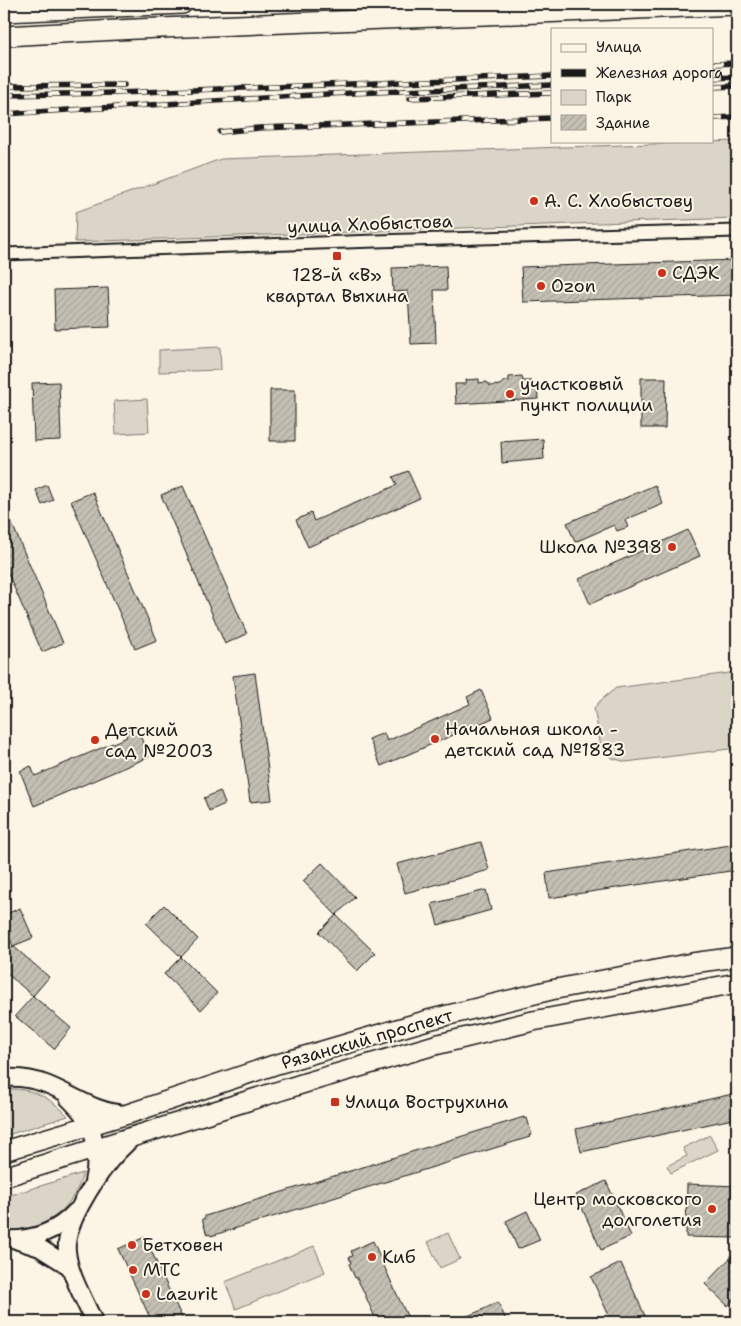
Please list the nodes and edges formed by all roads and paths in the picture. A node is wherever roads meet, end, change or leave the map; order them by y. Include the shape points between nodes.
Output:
1 (182, 4) edge
2 (737, 5) edge
3 (4, 12) edge
4 (4, 36) edge
5 (737, 231) edge
6 (4, 254) edge
7 (737, 957) edge
8 (737, 982) edge
9 (7, 1076) edge
10 (58, 1090) junction
11 (128, 1114) junction
12 (90, 1126) junction
13 (133, 1137) junction
14 (95, 1148) junction
15 (4, 1152) edge
16 (4, 1177) edge
17 (91, 1189) junction
18 (80, 1207) junction
19 (8, 1239) edge
20 (70, 1267) junction
21 (94, 1322) edge

1 - 3 main road
2 - 4 main road
5 - 6 street, улица Хлобыстова
7 - 11 main road, Рязанский проспект via 550,990 428,1020 274,1065
8 - 13 main road, Рязанский проспект via 533,1021 435,1045
9 - 10 main road via 29,1079
10 - 11 main road via 96,1108
10 - 12 main road via 77,1106
11 - 12 main road, Рязанский проспект
12 - 14 main road
12 - 15 main road, Рязанский проспект
13 - 14 main road, Рязанский проспект
13 - 17 main road via 109,1162
14 - 16 main road, Рязанский проспект
14 - 17 main road
17 - 18 main road
18 - 19 main road via 55,1229 35,1237
18 - 20 main road via 68,1236 66,1250
19 - 20 main road via 40,1248
20 - 21 main road

